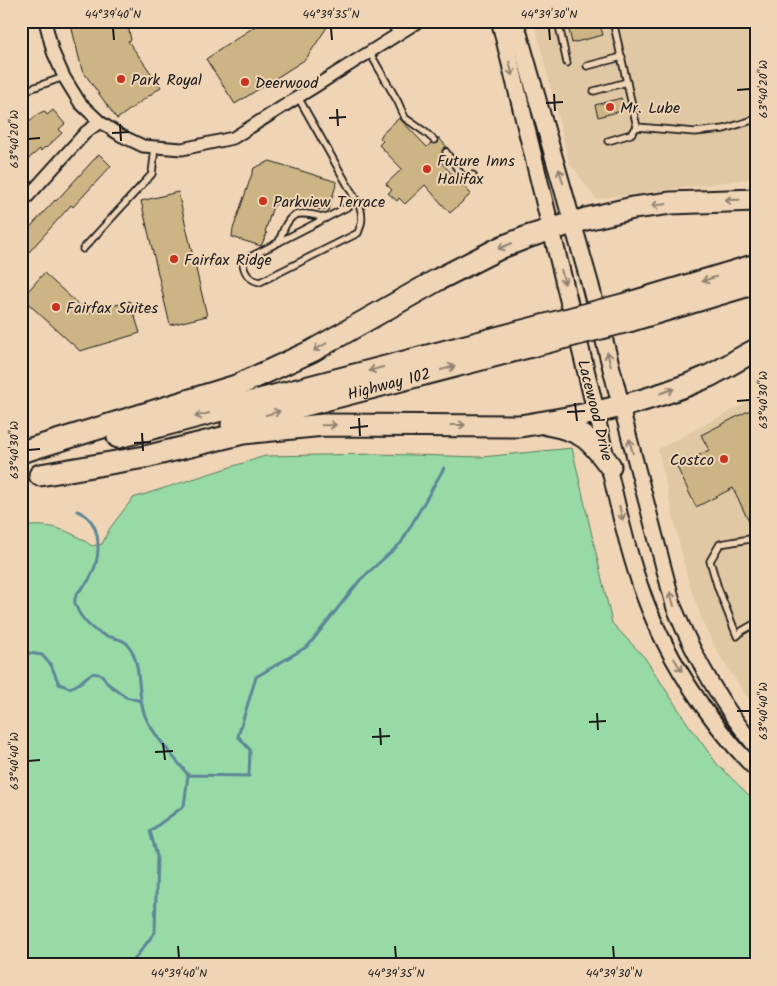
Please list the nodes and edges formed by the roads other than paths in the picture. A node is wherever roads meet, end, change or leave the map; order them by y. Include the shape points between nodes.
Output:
1 (46, 21) edge
2 (389, 21) edge
3 (419, 21) edge
4 (500, 21) edge
5 (515, 21) edge
6 (558, 21) edge
7 (613, 21) edge
8 (397, 35) junction
9 (370, 52) junction
10 (622, 57) junction
11 (567, 63) dead end
12 (587, 66) dead end
13 (64, 77) junction
14 (627, 82) junction
15 (594, 91) dead end
16 (21, 92) edge
17 (298, 97) junction
18 (756, 119) edge
19 (100, 122) junction
20 (637, 127) junction
21 (434, 140) dead end
22 (608, 140) dead end
23 (155, 147) junction
24 (446, 152) dead end
25 (472, 175) dead end
26 (756, 200) edge
27 (357, 202) junction
28 (21, 204) edge
29 (326, 218) junction
30 (573, 223) junction
31 (551, 230) junction
32 (278, 242) junction
33 (83, 248) dead end
34 (756, 265) edge
35 (756, 283) edge
36 (629, 312) junction
37 (545, 334) junction
38 (756, 350) edge
39 (621, 406) junction
40 (596, 412) junction
41 (539, 423) junction
42 (21, 452) edge
43 (21, 462) edge
44 (610, 466) junction
45 (31, 477) edge
46 (756, 538) edge
47 (756, 623) edge
48 (756, 747) edge
49 (756, 770) edge

1 - 13 street via 52,52
2 - 8 lane
3 - 8 street
4 -> 31 main road, Lacewood Drive
30 -> 5 main road, Lacewood Drive
6 - 11 lane
7 - 10 lane
8 - 9 street
9 - 17 street
9 - 21 lane via 405,118
10 - 12 lane
10 - 14 lane
13 - 16 lane
13 - 19 street via 80,103
14 - 15 lane
14 - 20 lane
17 - 23 street via 233,138 182,149
17 - 27 lane
18 - 20 lane via 724,130
19 - 23 street via 120,136 143,146
19 - 28 street via 86,132
20 - 22 lane via 631,134
23 - 33 lane via 152,174
24 - 25 lane via 463,177
26 -> 30 highway via 671,203 633,208
27 - 29 lane
27 - 32 lane via 362,217 358,233 260,282 252,280 244,269 246,259
29 - 32 lane
29 - 32 lane via 300,213 292,217 286,221
30 - 31 highway
39 -> 30 main road, Lacewood Drive
31 -> 40 main road, Lacewood Drive
31 -> 42 highway via 486,255 312,351 236,386
34 -> 36 highway, Highway 102
35 - 36 highway, Highway 102
36 - 37 highway, Highway 102, bridge
37 -> 43 highway, Highway 102
45 -> 37 highway, Highway 102
39 -> 38 highway via 709,376
39 - 40 highway
48 -> 39 street, Lacewood Drive via 704,672 674,607
40 - 41 highway
40 - 44 street, Lacewood Drive
41 - 44 highway via 569,429 585,438
45 -> 41 highway via 145,457 243,433 324,425 520,426
44 -> 49 street, Lacewood Drive via 625,534 651,615 690,686
46 - 47 lane via 720,544 710,561 738,636

